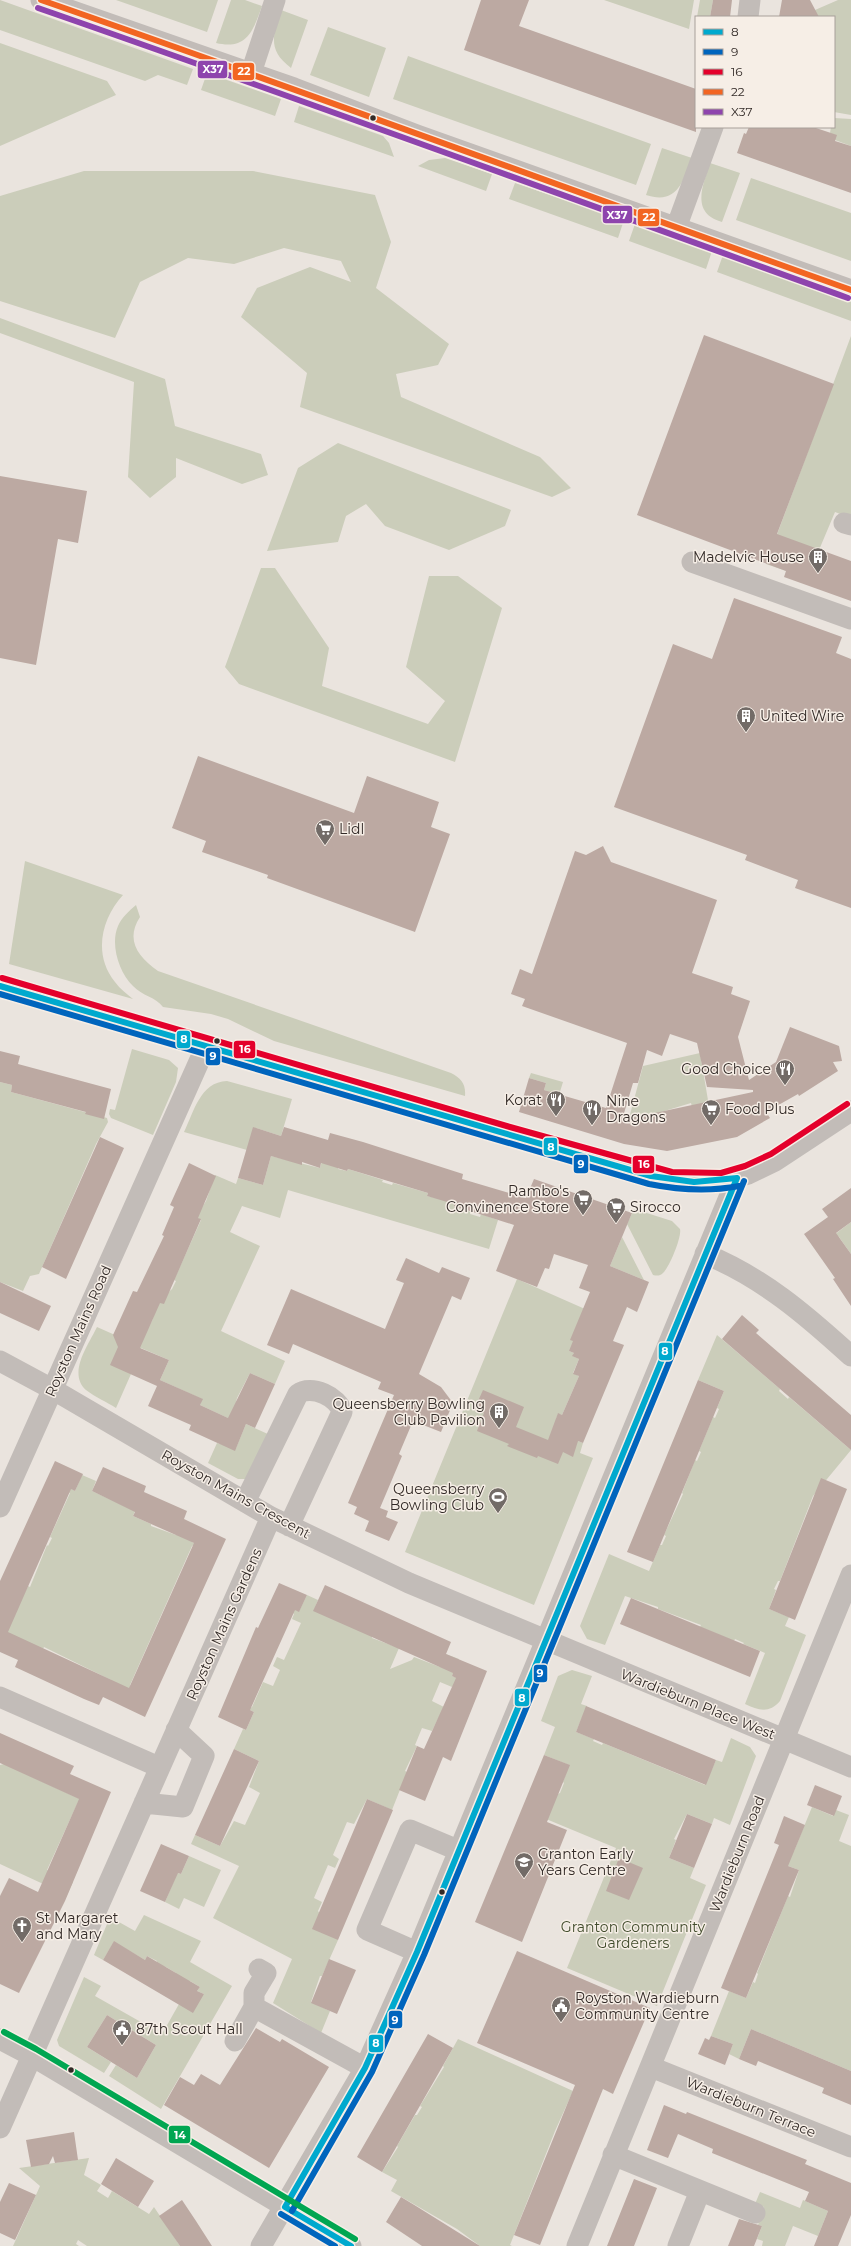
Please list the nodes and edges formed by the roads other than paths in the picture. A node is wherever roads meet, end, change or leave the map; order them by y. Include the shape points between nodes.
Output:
1 (40, 0) edge
2 (276, 0) edge
3 (750, 0) edge
4 (748, 16) edge
5 (251, 74) junction
6 (713, 128) edge
7 (676, 228) junction
8 (851, 290) edge
9 (692, 562) dead end
10 (851, 619) edge
11 (0, 986) edge
12 (206, 1046) junction
13 (851, 1111) edge
14 (736, 1178) junction
15 (705, 1254) junction
16 (851, 1356) edge
17 (0, 1361) edge
18 (52, 1389) junction
19 (245, 1502) junction
20 (0, 1508) edge
21 (280, 1522) junction
22 (851, 1575) edge
23 (546, 1641) junction
24 (0, 1697) edge
25 (176, 1730) junction
26 (784, 1739) junction
27 (159, 1767) junction
28 (851, 1767) edge
29 (144, 1803) junction
30 (460, 1851) junction
31 (418, 1952) junction
32 (259, 1969) dead end
33 (254, 2007) junction
34 (0, 2039) edge
35 (235, 2041) dead end
36 (32, 2056) junction
37 (651, 2067) junction
38 (366, 2068) junction
39 (0, 2128) edge
40 (851, 2148) edge
41 (614, 2155) junction
42 (700, 2191) junction
43 (285, 2207) junction
44 (755, 2213) dead end
45 (262, 2246) edge
46 (351, 2246) edge
47 (577, 2246) edge
48 (678, 2246) edge

1 - 5 street
2 - 5 street
3 - 4 street
5 - 7 street
6 - 7 street
7 - 8 street
9 - 10 street
11 - 12 street
12 - 14 street via 651,1176 688,1182 722,1182
12 - 18 street, Royston Mains Road
13 - 14 street via 775,1161
14 - 15 street
15 - 16 street via 740,1270 773,1290
15 - 23 street
17 - 18 street, Royston Mains Crescent
18 - 19 street, Royston Mains Crescent
18 - 20 street, Royston Mains Road
19 - 21 street, Royston Mains Crescent
19 - 21 street, Royston Mains Gardens via 298,1394 310,1389 336,1400 342,1412
21 - 23 street, Royston Mains Crescent via 409,1583
21 - 25 street, Royston Mains Gardens
22 - 26 street, Wardieburn Road
23 - 26 street, Wardieburn Place West
23 - 30 street
24 - 27 street
25 - 27 street, Royston Mains Gardens
25 - 29 street via 204,1756 183,1807
26 - 28 street, Wardieburn Place West
26 - 37 street, Wardieburn Road
27 - 29 street, Royston Mains Gardens
29 - 36 street, Royston Mains Gardens
30 - 31 street
30 - 31 street via 410,1830 367,1930
31 - 38 street
32 - 33 street via 266,1973 254,1993
33 - 35 street
33 - 38 street
34 - 36 street
36 - 39 street, Royston Mains Gardens
36 - 43 street
37 - 40 street, Wardieburn Terrace
37 - 41 street, Wardieburn Road
38 - 43 street
41 - 42 street
41 - 47 street, Wardieburn Road
42 - 44 street
42 - 48 street
43 - 45 street
43 - 46 street

